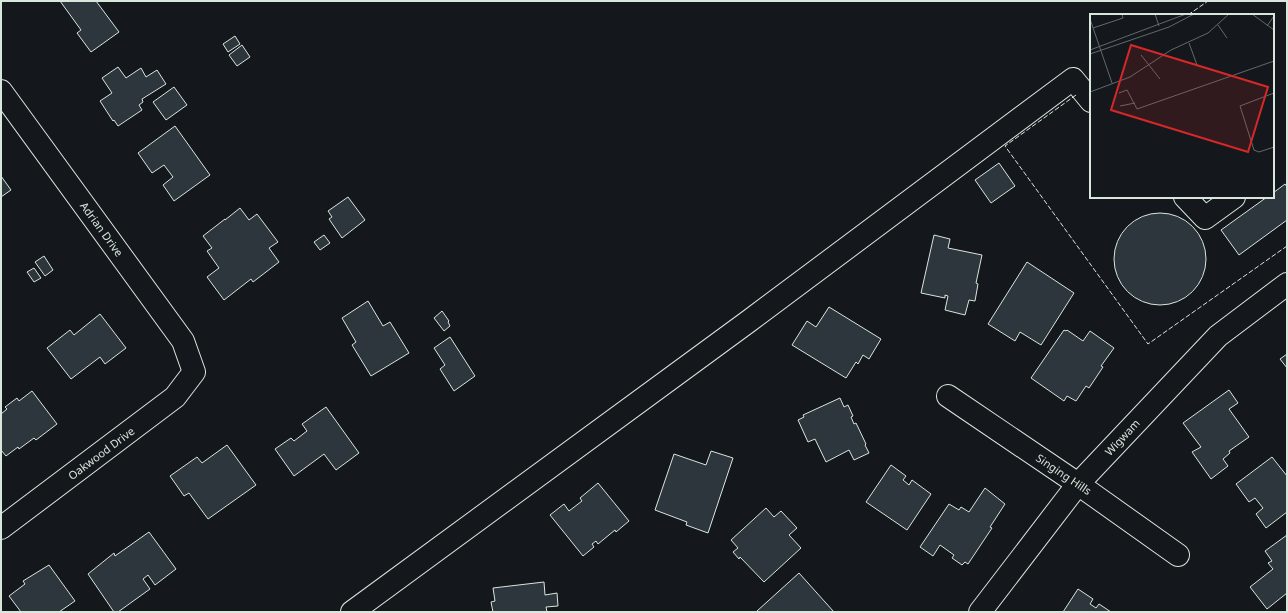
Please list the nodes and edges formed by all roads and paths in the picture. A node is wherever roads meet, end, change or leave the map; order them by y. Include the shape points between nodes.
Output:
1 (1, 91) edge
2 (1090, 100) edge
3 (1186, 198) edge
4 (1233, 198) edge
5 (1287, 284) edge
6 (194, 372) joint
7 (948, 396) dead end
8 (1078, 484) junction
9 (1, 528) edge
10 (1178, 555) dead end
11 (352, 612) edge
12 (980, 612) edge

1 - 6 street, Adrian Drive via 184,341
2 - 11 street via 1073,79
3 - 4 street via 1205,218
5 - 8 street, Wigwam via 1218,336
6 - 9 street, Oakwood Drive via 175,397
7 - 8 street, Singing Hills
8 - 10 street, Singing Hills
8 - 12 street, Wigwam

